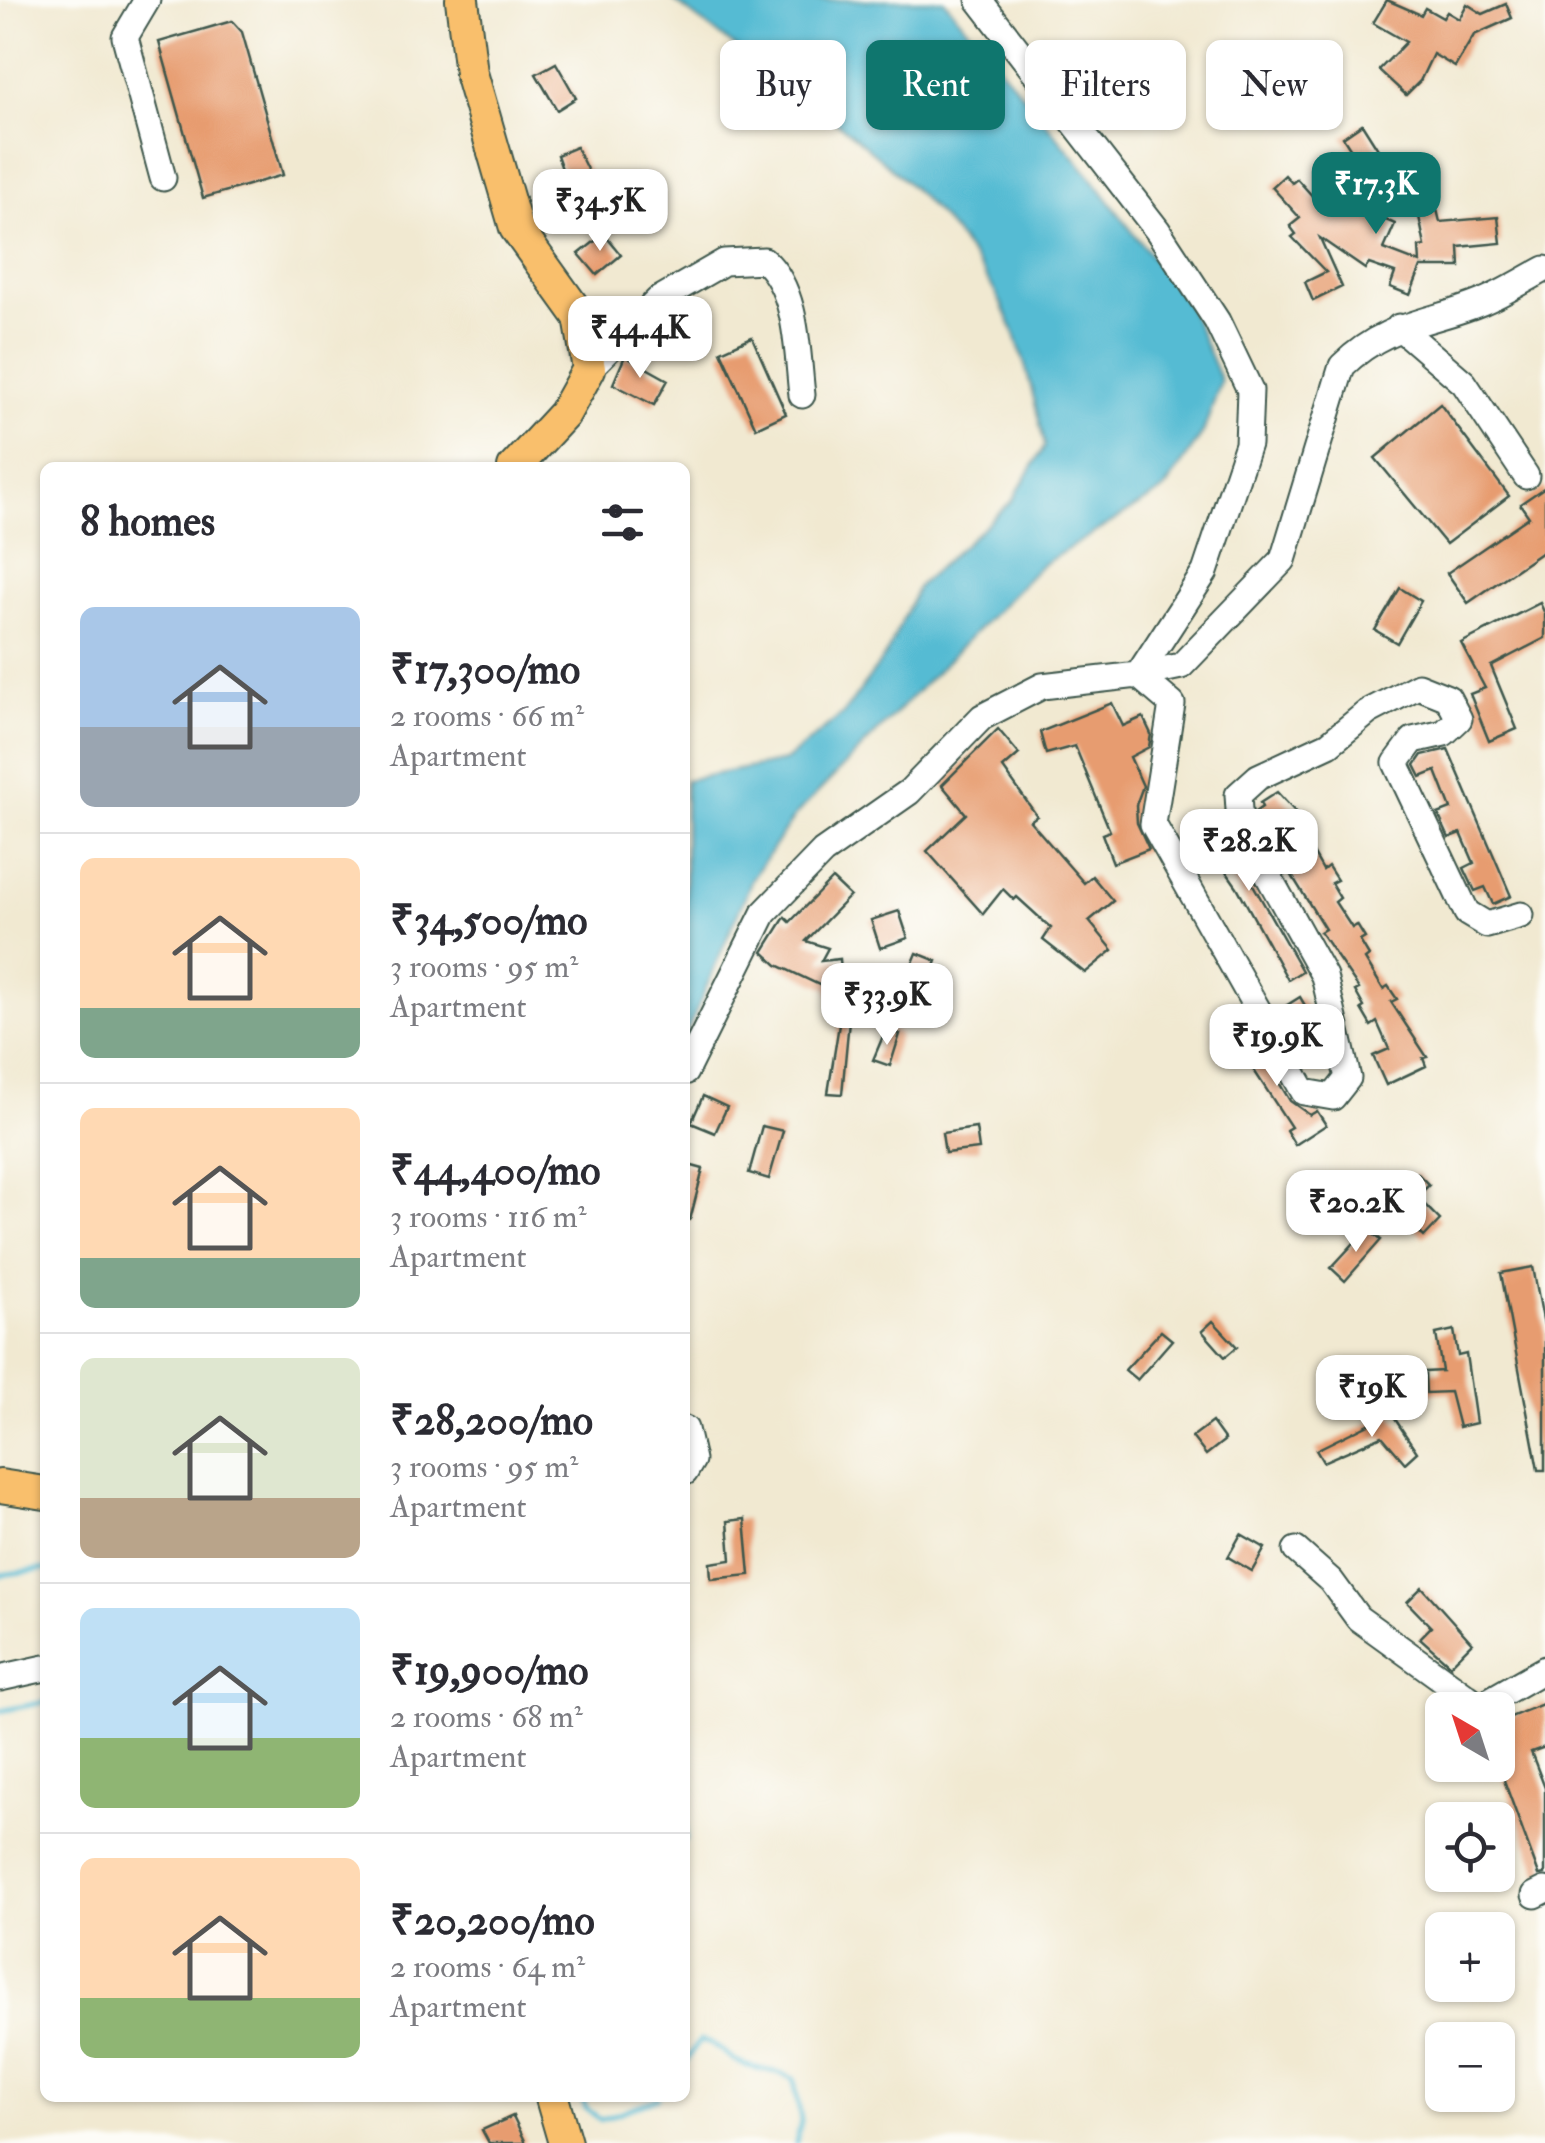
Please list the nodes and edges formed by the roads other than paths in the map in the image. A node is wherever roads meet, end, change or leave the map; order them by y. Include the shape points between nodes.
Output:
1 (147, 0) edge
2 (462, 0) edge
3 (978, 0) edge
4 (163, 178) dead end
5 (1545, 269) edge
6 (1399, 326) junction
7 (589, 369) junction
8 (802, 395) dead end
9 (520, 462) edge
10 (1526, 476) dead end
11 (1138, 675) junction
12 (1522, 915) dead end
13 (690, 1062) edge
14 (0, 1486) edge
15 (40, 1493) edge
16 (1296, 1550) dead end
17 (40, 1669) edge
18 (1545, 1669) edge
19 (0, 1678) edge
20 (553, 2102) edge
21 (565, 2143) edge

1 - 4 street via 125,37
2 - 7 main road via 471,74 516,228 580,318
3 - 11 street via 1158,231 1217,321 1250,390 1248,444 1205,572
5 - 6 street via 1481,302
6 - 10 street via 1464,384
6 - 11 street via 1342,366 1282,560 1182,666
7 - 8 street via 658,300 724,262 764,260 777,272 794,327
7 - 9 main road via 564,414
11 - 12 street via 1172,704 1153,824 1304,1092 1333,1097 1348,1078 1324,976 1240,825 1238,795 1258,778 1328,744 1368,712 1418,686 1448,698 1459,719 1444,733 1413,740 1396,763 1468,912 1487,925
11 - 13 street via 1042,686 982,717 910,792 823,852 764,913
14 - 15 main road
16 - 18 street via 1358,1618 1480,1706
17 - 19 street
20 - 21 main road

